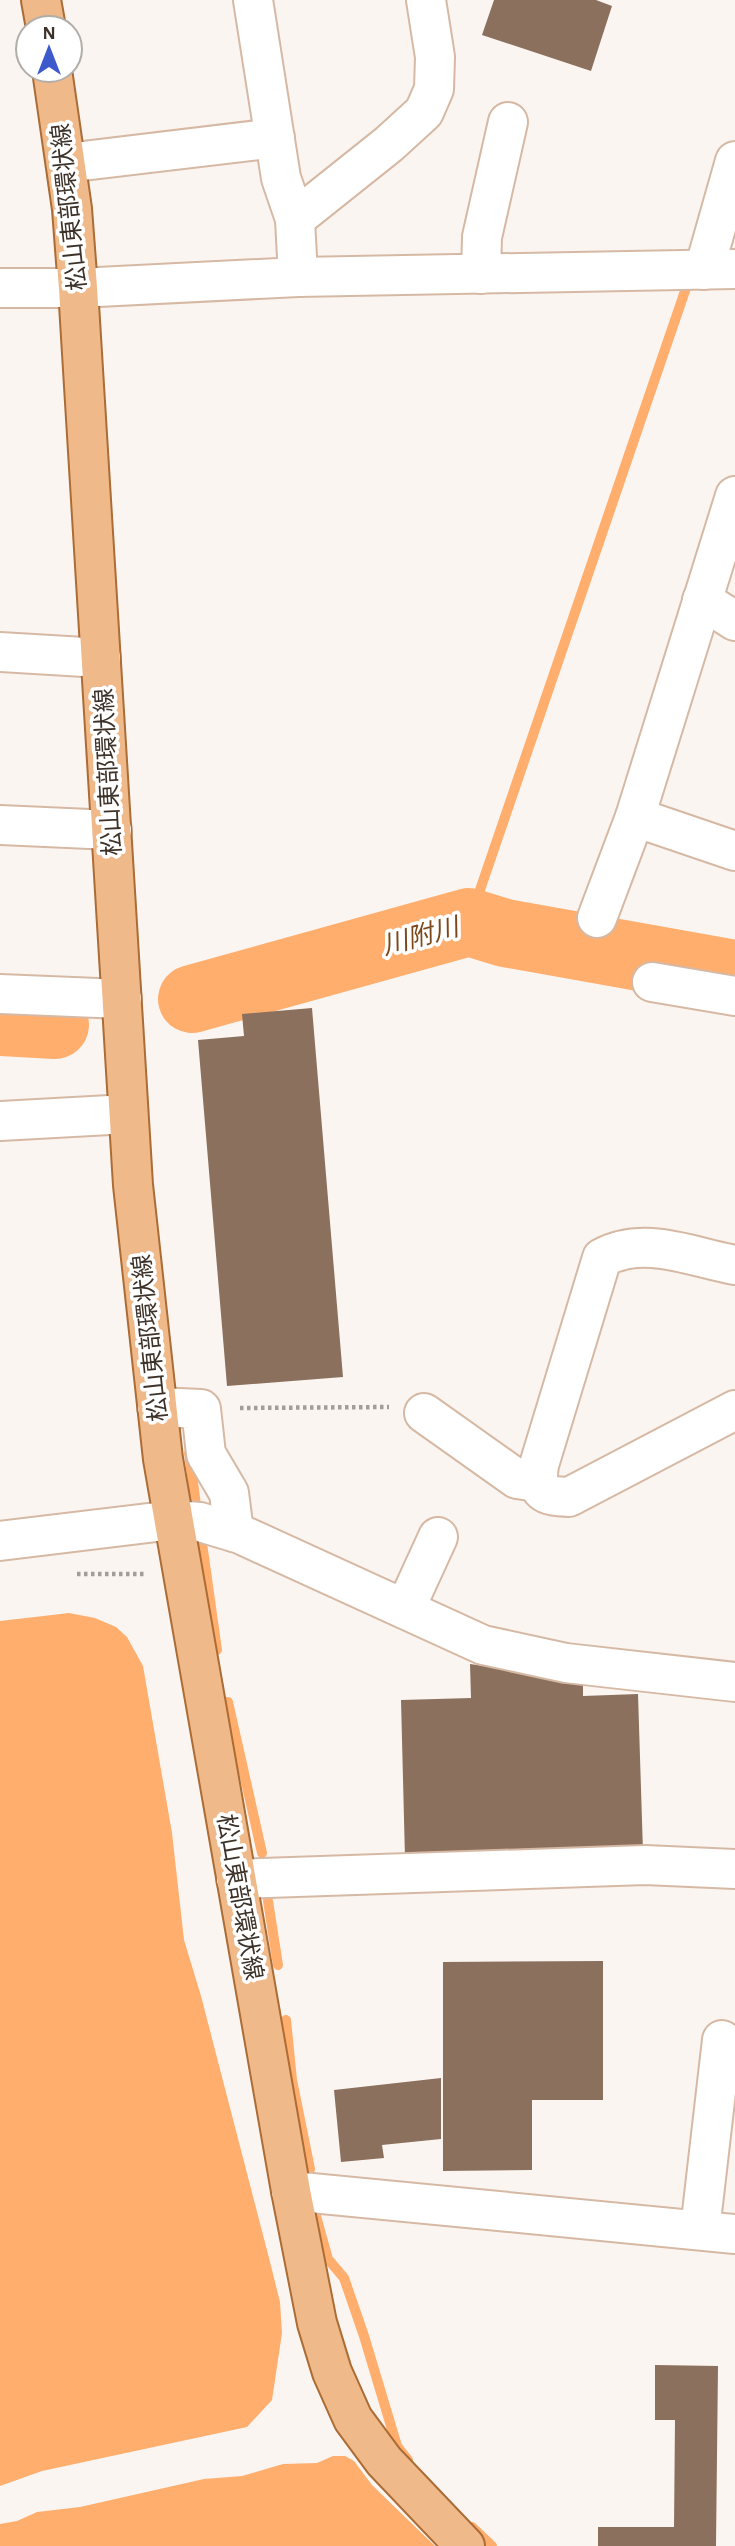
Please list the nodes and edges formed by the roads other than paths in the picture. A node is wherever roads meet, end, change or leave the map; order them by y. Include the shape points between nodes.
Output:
1 (253, 0) edge
2 (426, 0) edge
3 (54, 84) edge
4 (508, 122) dead end
5 (275, 138) junction
6 (735, 160) edge
7 (66, 163) junction
8 (295, 219) junction
9 (720, 270) edge
10 (481, 274) junction
11 (298, 277) junction
12 (0, 288) edge
13 (78, 288) junction
14 (735, 496) edge
15 (702, 600) junction
16 (735, 621) edge
17 (0, 652) edge
18 (101, 658) junction
19 (635, 817) junction
20 (0, 825) edge
21 (112, 830) junction
22 (735, 851) edge
23 (597, 918) dead end
24 (652, 982) dead end
25 (0, 994) edge
26 (735, 996) edge
27 (122, 999) junction
28 (128, 1114) junction
29 (0, 1121) edge
30 (735, 1265) edge
31 (157, 1407) junction
32 (735, 1410) edge
33 (424, 1413) road end
34 (537, 1482) junction
35 (173, 1520) junction
36 (234, 1532) junction
37 (438, 1537) dead end
38 (0, 1541) edge
39 (405, 1609) junction
40 (735, 1682) edge
41 (735, 1869) edge
42 (236, 1878) junction
43 (722, 2040) dead end
44 (290, 2191) junction
45 (718, 2232) edge
46 (465, 2546) edge

1 - 5 street
2 - 8 street via 435,57 434,89 424,112
3 - 7 main road, 松山東部環状線
4 - 10 street via 482,237
5 - 7 street
5 - 8 street via 281,178
6 - 9 street
7 - 13 main road, 松山東部環状線
8 - 11 street
9 - 10 street
10 - 11 street
11 - 13 street
12 - 13 street
13 - 18 main road, 松山東部環状線
14 - 15 street
15 - 16 street
15 - 19 street
17 - 18 street
18 - 21 main road, 松山東部環状線
19 - 22 street
19 - 23 street
20 - 21 street
21 - 27 main road, 松山東部環状線
24 - 26 street
25 - 27 street
27 - 28 main road, 松山東部環状線
28 - 29 street
28 - 31 main road, 松山東部環状線
30 - 34 street via 678,1250 643,1247 616,1250 602,1258
31 - 35 main road, 松山東部環状線
31 - 36 street via 201,1409 206,1454 229,1493
32 - 34 street via 569,1497 550,1496
33 - 34 street via 517,1479
35 - 36 street
35 - 38 street
35 - 42 main road, 松山東部環状線
36 - 39 street
37 - 39 street
39 - 40 street via 483,1645 524,1655 566,1664
41 - 42 street via 645,1865
42 - 44 main road, 松山東部環状線
43 - 45 street
44 - 45 street
44 - 46 main road, 松山東部環状線 via 317,2322 353,2419 384,2461

